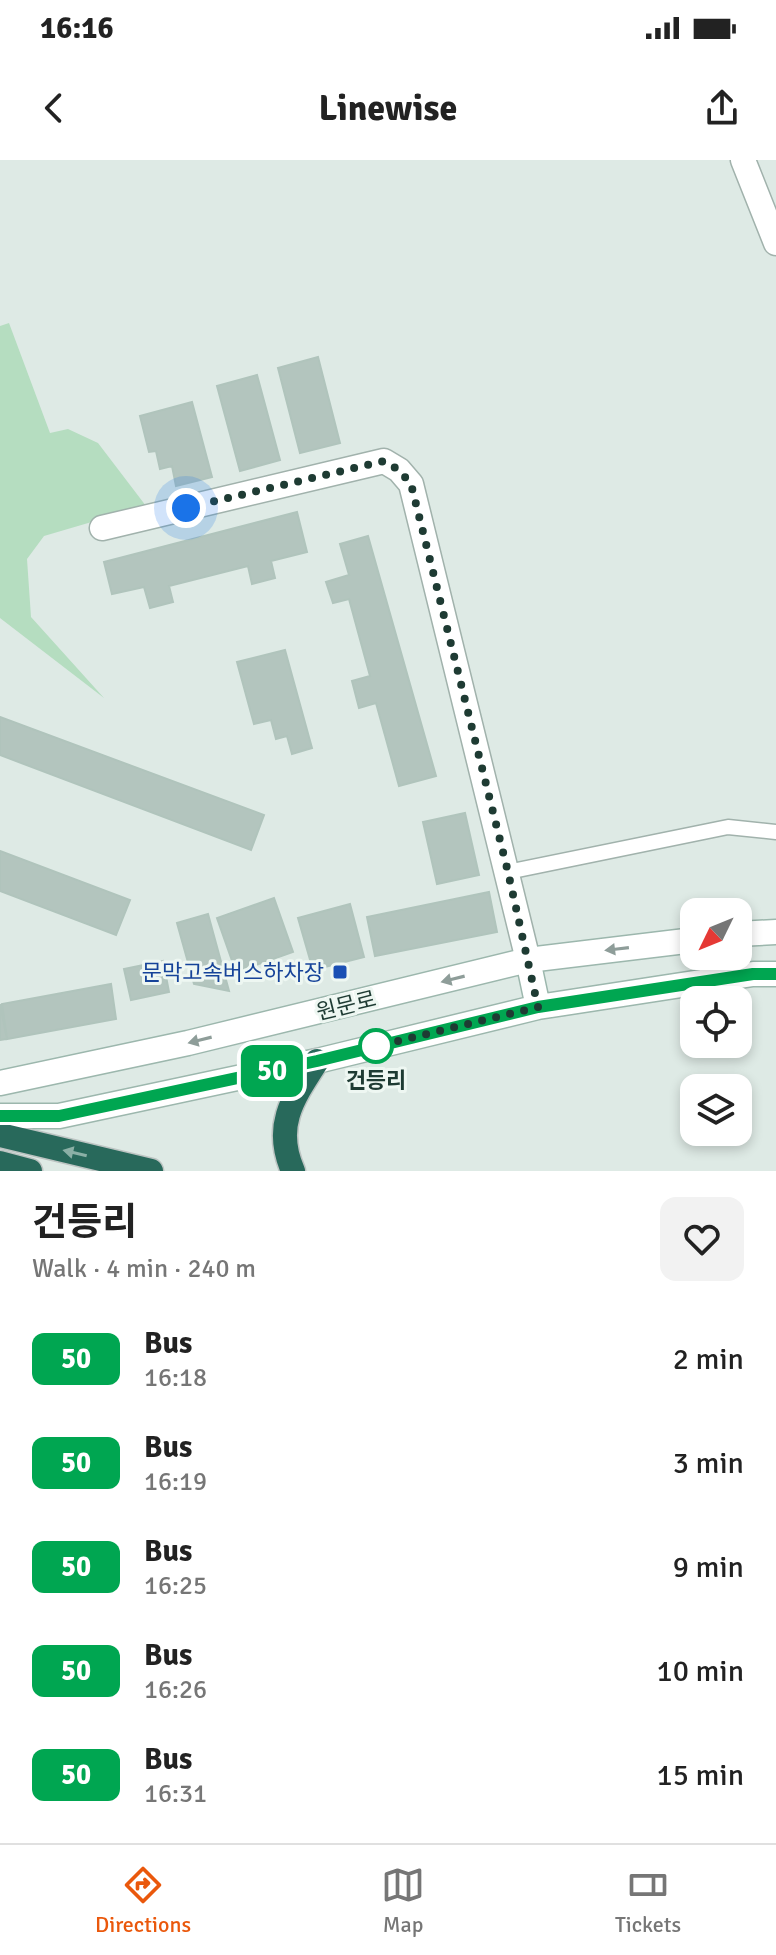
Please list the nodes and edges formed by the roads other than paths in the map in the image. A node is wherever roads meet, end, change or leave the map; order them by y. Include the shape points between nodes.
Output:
1 (743, 160) edge
2 (776, 243) edge
3 (102, 528) dead end
4 (776, 832) edge
5 (508, 872) junction
6 (776, 932) edge
7 (752, 933) edge
8 (680, 942) edge
9 (528, 960) junction
10 (776, 974) edge
11 (538, 1007) junction
12 (317, 1061) junction
13 (0, 1083) edge
14 (0, 1116) edge
15 (0, 1135) edge
16 (0, 1163) edge
17 (30, 1171) edge
18 (151, 1171) edge
19 (293, 1171) edge

1 - 2 main road
3 - 5 main road via 384,461 399,470 411,484
4 - 5 lane via 728,827
5 - 9 main road
6 - 7 main road
8 -> 9 main road, 원문로
9 - 11 main road
9 -> 13 main road, 원문로
10 - 11 main road
11 - 12 main road
12 - 14 main road via 59,1116
12 - 19 highway via 295,1094 283,1126
18 -> 15 highway
16 - 17 highway

